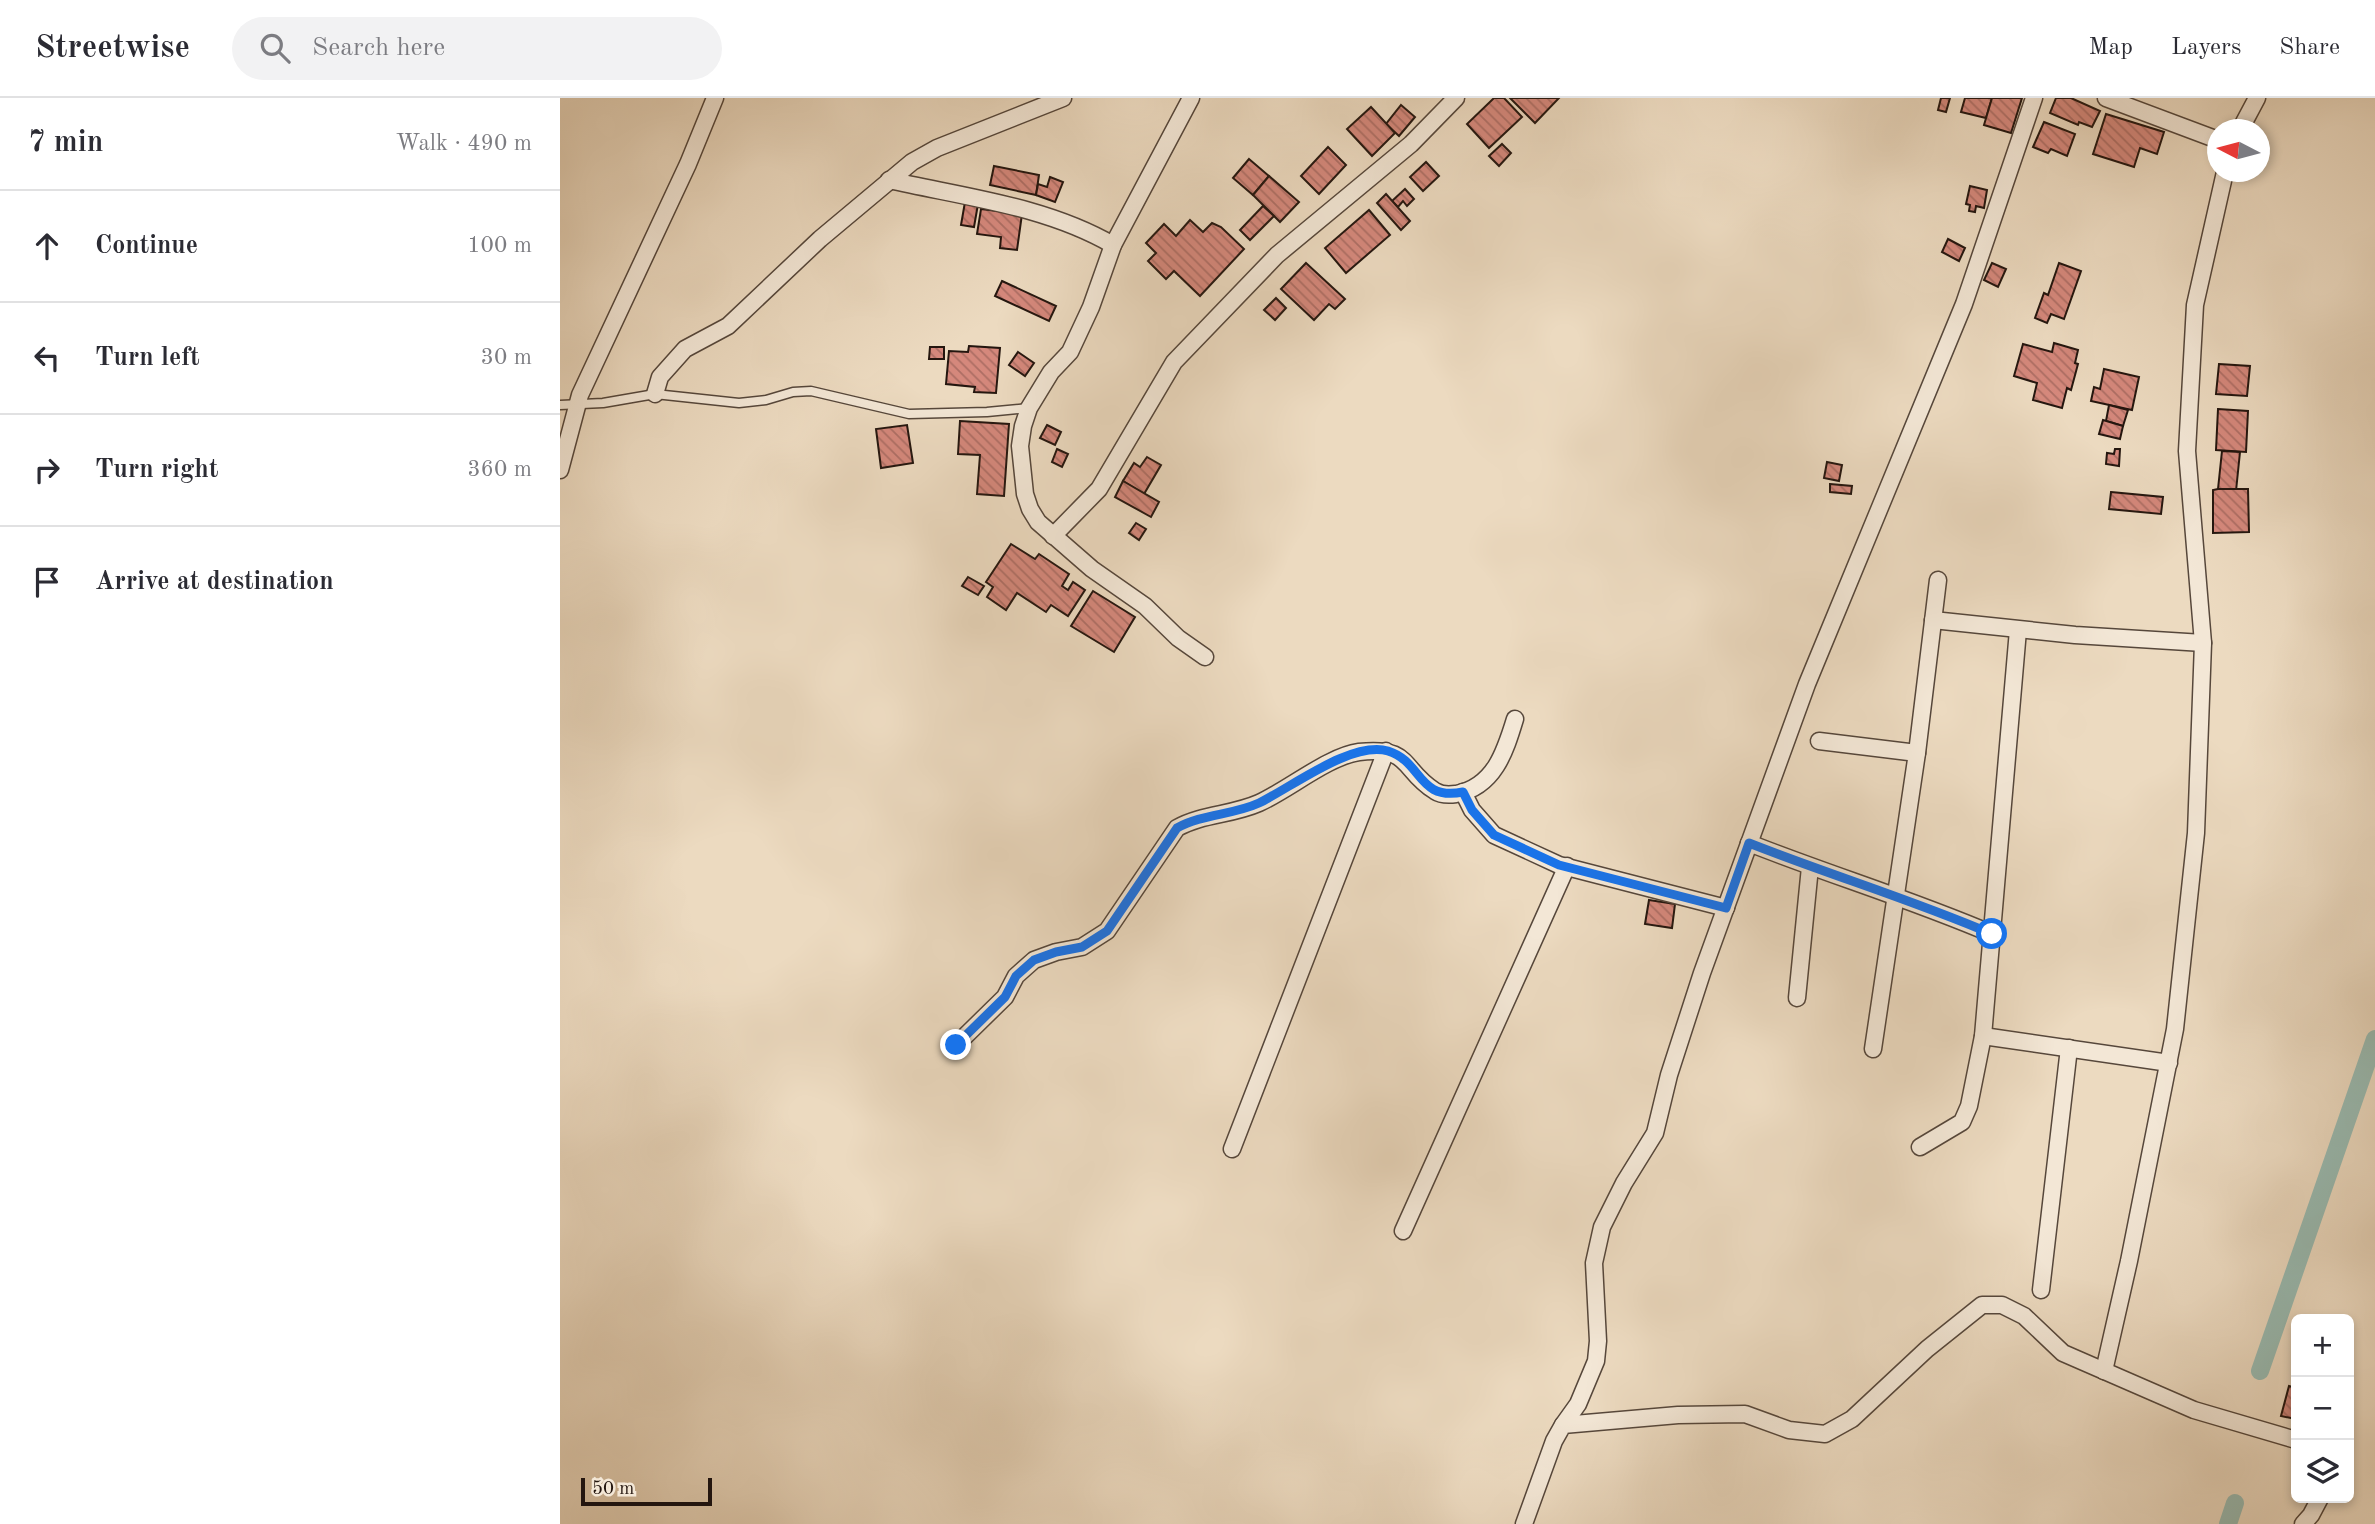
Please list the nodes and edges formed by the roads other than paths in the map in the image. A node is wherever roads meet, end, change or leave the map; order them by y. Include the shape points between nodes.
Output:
1 (715, 98) edge
2 (1063, 98) edge
3 (1191, 98) edge
4 (1457, 98) edge
5 (2034, 98) edge
6 (2106, 98) edge
7 (2257, 98) edge
8 (2246, 119) edge
9 (2207, 137) edge
10 (889, 180) junction
11 (2223, 182) edge
12 (1113, 244) junction
13 (655, 394) junction
14 (578, 403) junction
15 (560, 405) edge
16 (1029, 408) junction
17 (560, 470) edge
18 (1053, 537) junction
19 (1938, 580) dead end
20 (1933, 620) junction
21 (2018, 630) junction
22 (2203, 643) junction
23 (1205, 657) dead end
24 (1515, 719) dead end
25 (1819, 741) dead end
26 (1386, 751) junction
27 (1917, 753) junction
28 (1463, 792) junction
29 (1749, 843) junction
30 (1567, 866) junction
31 (1810, 867) junction
32 (1894, 896) junction
33 (1726, 908) junction
34 (1992, 934) junction
35 (1797, 998) dead end
36 (1983, 1036) junction
37 (956, 1045) dead end
38 (2069, 1048) junction
39 (1873, 1049) dead end
40 (2169, 1063) junction
41 (1920, 1147) dead end
42 (1231, 1149) dead end
43 (1403, 1231) dead end
44 (2041, 1290) dead end
45 (2104, 1371) junction
46 (1563, 1425) junction
47 (2291, 1439) edge
48 (2317, 1503) edge
49 (1524, 1524) edge
50 (2303, 1524) edge

1 - 14 street
2 - 10 street via 937,148
3 - 12 street
4 - 18 street via 1411,144 1278,255 1174,362 1099,489
5 - 29 street via 1964,304 1807,684
6 - 9 street
7 - 8 street
10 - 12 street via 1054,218
10 - 13 street via 728,326 685,349 660,377
11 - 22 street via 2195,304 2187,451
12 - 16 street via 1070,352 1051,372
13 - 14 lane
13 - 16 lane via 738,403 811,391 909,414
14 - 15 lane
14 - 17 street
16 - 18 street via 1020,446 1026,494 1038,522
18 - 23 street
19 - 20 street
20 - 21 street
20 - 27 street
21 - 22 street
21 - 34 street
22 - 40 street via 2196,833
24 - 28 street via 1495,770 1481,784
25 - 27 street
26 - 28 street via 1405,760 1438,793
26 - 37 street via 1356,752 1257,804 1191,820 1177,828 1107,931 1082,947 1034,960 1016,976 1005,997
26 - 42 street
27 - 32 street
28 - 30 street via 1494,835
29 - 31 street
29 - 33 street
30 - 33 street
30 - 43 street
31 - 32 street
31 - 35 street
32 - 34 street
32 - 39 street
33 - 46 street via 1669,1074 1655,1133 1602,1227 1594,1263 1596,1361 1578,1404
34 - 36 street
36 - 38 street
36 - 41 street via 1962,1122
38 - 40 street
38 - 44 street
40 - 45 street
45 - 46 street via 2063,1353 2024,1316 2002,1305 1982,1306 1927,1349 1852,1419 1825,1434 1789,1430 1745,1414
45 - 47 street via 2194,1410
46 - 49 street
48 - 50 street

